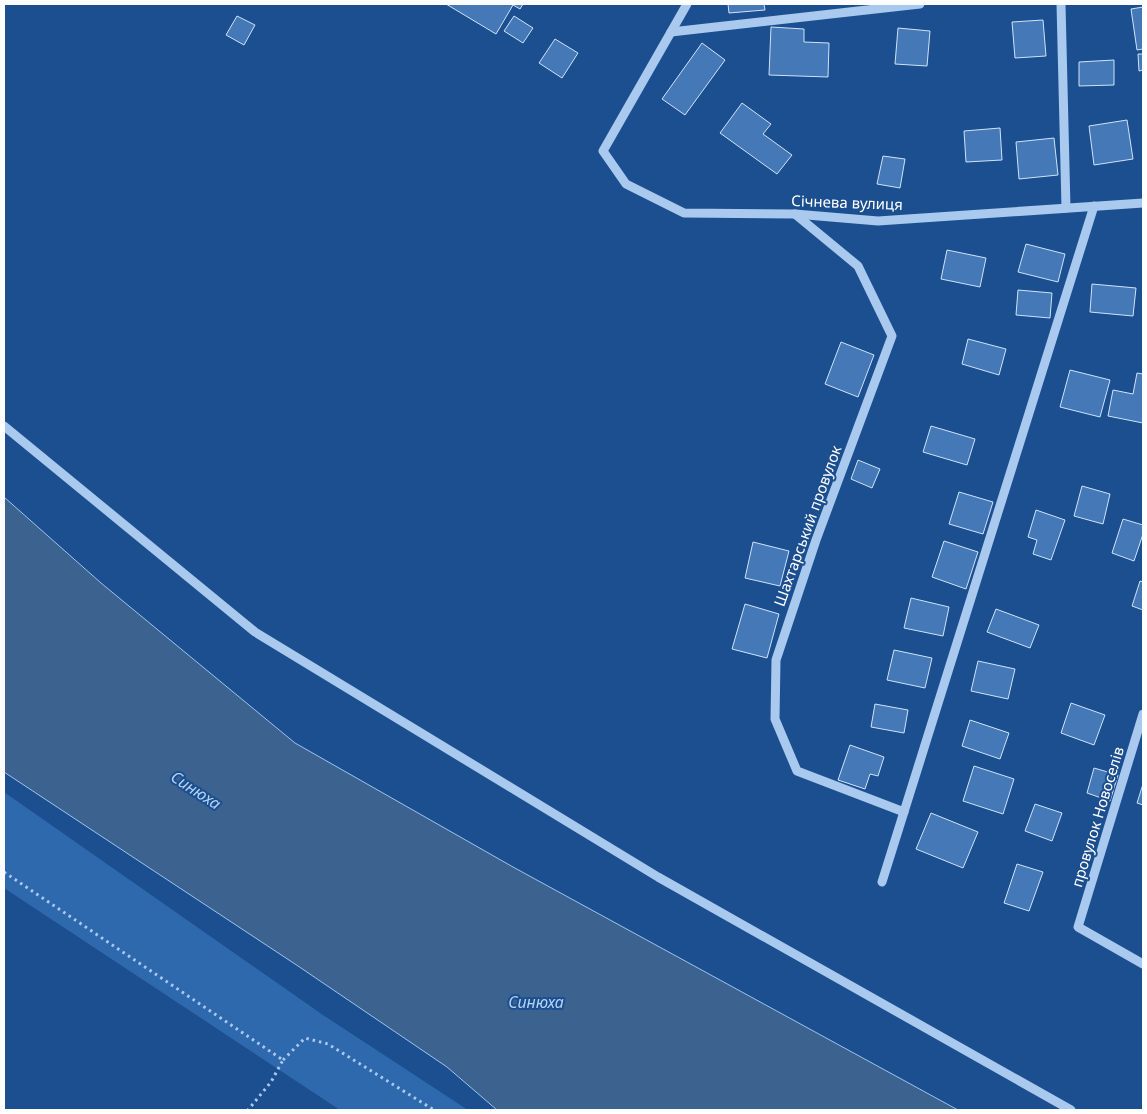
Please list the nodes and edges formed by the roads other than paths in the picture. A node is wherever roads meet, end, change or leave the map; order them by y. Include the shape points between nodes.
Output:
1 (687, 4) edge
2 (920, 4) edge
3 (1061, 4) edge
4 (671, 32) junction
5 (1143, 203) edge
6 (1094, 206) junction
7 (1066, 208) junction
8 (795, 214) junction
9 (4, 426) edge
10 (1143, 714) edge
11 (904, 812) junction
12 (882, 882) dead end
13 (1143, 964) edge
14 (1071, 1110) edge

1 - 4 street
2 - 4 street
3 - 7 street
4 - 8 street, Січнева вулиця via 603,151 626,184 684,213
5 - 6 street, Січнева вулиця
6 - 7 street, Січнева вулиця
6 - 11 street
7 - 8 street, Січнева вулиця via 878,221
8 - 11 street, Шахтарський провулок via 858,266 892,336 816,540 776,660 775,719 797,771
9 - 14 street via 255,632 658,877
10 - 13 street, провулок Новоселів via 1078,927
11 - 12 street

